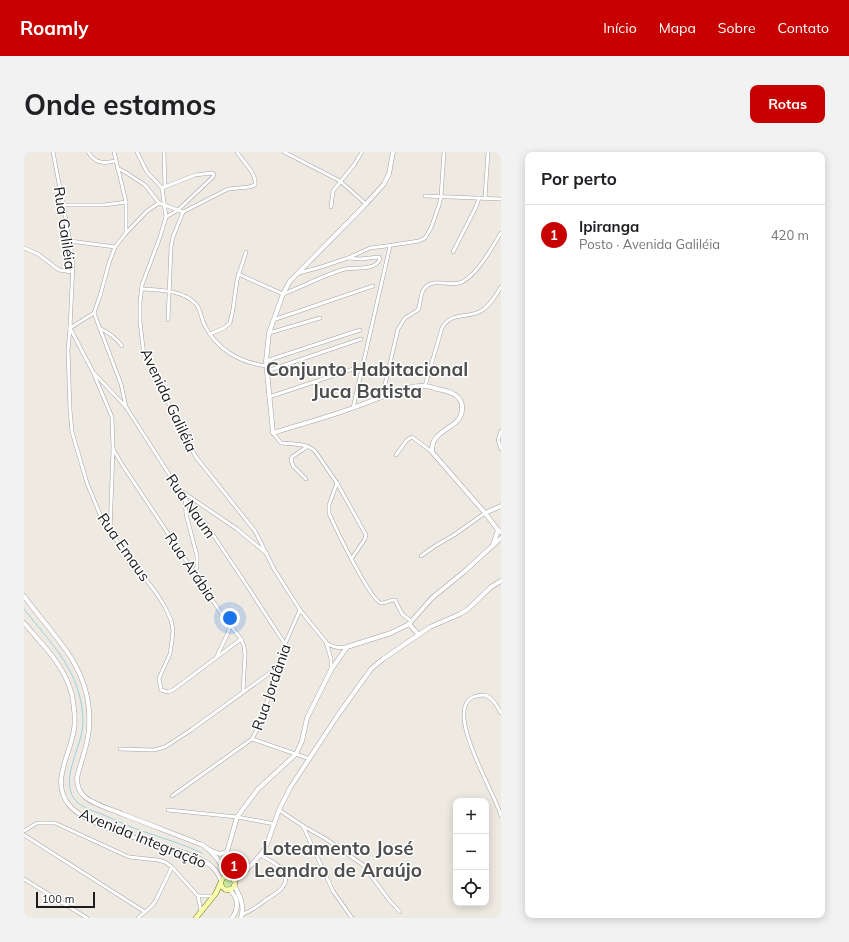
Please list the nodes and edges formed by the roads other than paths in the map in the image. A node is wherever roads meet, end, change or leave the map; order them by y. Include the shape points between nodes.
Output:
1 (53, 152) edge
2 (88, 152) edge
3 (114, 152) edge
4 (137, 152) edge
5 (164, 152) edge
6 (237, 152) edge
7 (284, 152) edge
8 (362, 152) edge
9 (394, 152) edge
10 (444, 152) edge
11 (488, 152) edge
12 (115, 161) junction
13 (117, 168) junction
14 (340, 181) junction
15 (164, 187) junction
16 (425, 196) dead end
17 (441, 197) junction
18 (479, 198) junction
19 (485, 198) junction
20 (501, 199) edge
21 (126, 202) junction
22 (159, 203) junction
23 (366, 204) junction
24 (63, 205) junction
25 (164, 205) junction
26 (331, 207) dead end
27 (178, 210) junction
28 (183, 212) junction
29 (166, 217) junction
30 (126, 233) junction
31 (501, 233) edge
32 (70, 240) junction
33 (390, 246) junction
34 (115, 247) junction
35 (24, 248) edge
36 (246, 252) dead end
37 (453, 252) dead end
38 (348, 258) junction
39 (72, 272) junction
40 (298, 273) junction
41 (238, 274) junction
42 (373, 286) dead end
43 (501, 287) edge
44 (142, 289) junction
45 (170, 291) junction
46 (283, 294) junction
47 (94, 313) junction
48 (320, 318) dead end
49 (168, 320) dead end
50 (273, 320) junction
51 (70, 328) junction
52 (101, 329) junction
53 (360, 330) dead end
54 (269, 333) junction
55 (210, 334) junction
56 (361, 339) dead end
57 (122, 346) dead end
58 (267, 364) junction
59 (354, 369) dead end
60 (93, 372) junction
61 (267, 372) junction
62 (425, 386) junction
63 (269, 397) junction
64 (382, 397) junction
65 (126, 408) junction
66 (353, 408) junction
67 (501, 431) edge
68 (274, 433) junction
69 (308, 446) junction
70 (113, 449) junction
71 (501, 449) edge
72 (432, 452) junction
73 (396, 455) dead end
74 (306, 479) dead end
75 (336, 483) junction
76 (179, 490) junction
77 (185, 499) junction
78 (501, 506) edge
79 (485, 513) junction
80 (499, 531) edge
81 (110, 533) junction
82 (501, 538) edge
83 (492, 547) junction
84 (267, 554) junction
85 (420, 556) dead end
86 (352, 558) junction
87 (194, 572) junction
88 (501, 581) edge
89 (24, 596) edge
90 (300, 610) junction
91 (410, 622) junction
92 (24, 623) edge
93 (230, 625) junction
94 (418, 634) junction
95 (241, 639) junction
96 (326, 642) junction
97 (285, 644) junction
98 (347, 647) junction
99 (216, 657) junction
100 (278, 667) junction
101 (331, 670) junction
102 (243, 692) junction
103 (501, 713) edge
104 (252, 739) junction
105 (120, 749) dead end
106 (296, 754) junction
107 (310, 759) junction
108 (172, 796) dead end
109 (168, 810) dead end
110 (280, 810) junction
111 (501, 816) edge
112 (237, 817) junction
113 (275, 824) junction
114 (303, 826) junction
115 (24, 831) edge
116 (24, 835) edge
117 (210, 849) junction
118 (227, 852) junction
119 (260, 855) junction
120 (172, 867) junction
121 (226, 876) junction
122 (24, 879) edge
123 (221, 881) junction
124 (234, 883) junction
125 (227, 889) junction
126 (215, 895) junction
127 (198, 896) junction
128 (145, 912) junction
129 (400, 912) dead end
130 (201, 913) junction
131 (242, 916) edge
132 (87, 918) edge
133 (138, 918) edge
134 (196, 918) edge
135 (232, 918) edge
136 (352, 918) edge

1 - 24 street, Rua Galiléia
2 - 12 street via 100,162
3 - 12 street
4 - 15 street via 147,172
5 - 15 street, Avenida Galiléia
6 - 28 street via 252,173 255,185 228,190
7 - 14 street
8 - 14 street
9 - 23 street via 384,184
10 - 17 street
11 - 19 street
12 - 13 street
13 - 21 street
13 - 22 street via 145,185
14 - 23 street
14 - 26 street via 333,191
15 - 25 street, Avenida Galiléia
15 - 27 street via 195,175 213,174 213,177
16 - 17 street
17 - 18 street
17 - 33 street via 425,238
18 - 19 street
18 - 37 street
19 - 20 street
21 - 24 street
21 - 30 street
22 - 25 street
22 - 30 street via 147,211
23 - 40 street
24 - 32 street, Rua Galiléia
25 - 27 street
25 - 29 street, Avenida Galiléia
27 - 28 street
27 - 29 street
28 - 45 street via 172,242
29 - 44 street, Avenida Galiléia
30 - 34 street
31 - 64 street via 476,270 466,279 458,283 432,283 422,290 418,310 405,318 398,329
32 - 34 street
32 - 39 street, Rua Galiléia
33 - 38 street via 370,248
33 - 66 street
34 - 47 street
35 - 39 street via 38,254 59,270
36 - 41 street
38 - 40 street
38 - 46 street via 376,256 380,261 364,268 346,269
39 - 51 street, Rua Galiléia
40 - 46 street
41 - 46 street
41 - 55 street via 230,324
42 - 50 street
43 - 62 street via 481,311 456,316 445,323
44 - 45 street
44 - 84 street, Avenida Galiléia via 140,321 144,348 183,434 196,456 255,531
45 - 49 street
45 - 55 street via 184,296 197,305
46 - 50 street
47 - 51 street
47 - 52 street
48 - 54 street
50 - 54 street
51 - 60 street
51 - 81 street, Rua Emaus via 68,377 72,432 91,493
52 - 57 street via 116,338
52 - 65 street via 121,384
53 - 58 street
54 - 58 street
55 - 58 street via 221,348 250,364
56 - 61 street
58 - 61 street
59 - 63 street
60 - 65 street, Rua Naum
60 - 70 street via 112,417
61 - 63 street
62 - 64 street
62 - 72 street via 456,395 460,398 462,410 458,420 436,437
63 - 68 street
64 - 66 street
65 - 76 street, Rua Naum
66 - 68 street
67 - 71 street via 498,440
68 - 69 street via 281,443
69 - 74 street via 291,460 293,466
69 - 75 street via 315,451
70 - 81 street
70 - 87 street, Rua Arábia
72 - 73 street via 412,437
72 - 79 street
75 - 86 street via 329,514
75 - 86 street via 366,534
76 - 77 street, Rua Naum
76 - 84 street via 237,529
77 - 87 street via 186,514 197,556 197,567
77 - 97 street, Rua Naum via 203,520
78 - 79 street
79 - 80 street
79 - 85 street
80 - 83 street
81 - 99 street, Rua Emaus via 157,594 171,620 172,640 170,654 159,678 161,690 173,690
82 - 83 street
83 - 91 street via 432,598
84 - 90 street, Avenida Galiléia
86 - 91 street via 376,600 382,603 396,600 402,614
87 - 93 street, Rua Arábia
88 - 94 street via 491,586 468,609
89 - 117 street, Avenida Integração via 70,655 83,680 90,719 89,736 77,778 77,785 83,796
90 - 96 street, Avenida Galiléia
90 - 97 street, Rua Jordânia
91 - 94 street
91 - 98 street via 391,633
92 - 123 street, Avenida Integração via 59,664 72,695 74,729 61,777 65,801 79,814 117,831 199,858 217,871
93 - 95 street, Rua Arábia
93 - 99 street
94 - 107 street via 371,669
95 - 99 street
95 - 102 street, Rua Arábia via 245,655
96 - 98 street via 338,648
96 - 101 street
97 - 100 street, Rua Jordânia
98 - 101 street
100 - 102 street
100 - 104 street, Rua Jordânia via 260,724
101 - 106 street via 307,718
102 - 105 street via 165,748
103 - 111 street via 493,700 484,695 471,698 463,711 467,736
104 - 106 street
104 - 108 street, Rua Jordânia
106 - 107 street
106 - 112 street via 258,788
107 - 110 street via 290,788
109 - 112 street
110 - 113 street
110 - 114 street
112 - 113 street
112 - 118 street
113 - 119 street
114 - 129 street via 363,865
114 - 136 street via 333,891
115 - 120 street via 37,823 55,823 129,858 158,860
116 - 128 street
117 - 118 street via 220,854
117 - 121 street, Avenida Integração
118 - 121 street via 224,867
119 - 124 street
119 - 131 street via 280,867 286,878 284,885 276,894
120 - 127 street
120 - 128 street via 156,900
121 - 123 main road
121 - 124 main road via 231,877
122 - 132 street
123 - 125 main road via 222,886
123 - 126 main road
124 - 125 main road
124 - 131 street via 242,903
125 - 126 main road
125 - 135 street via 236,897 237,902
126 - 127 street
126 - 130 main road
127 - 130 street
128 - 133 street
130 - 134 main road

